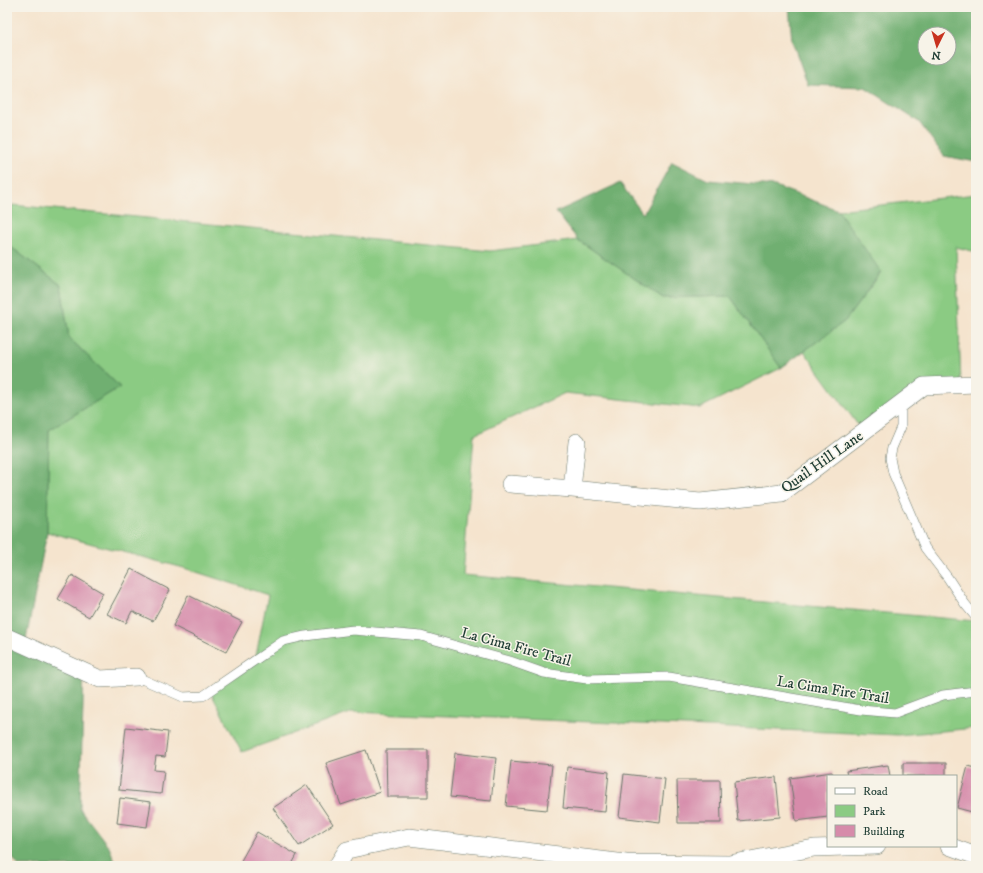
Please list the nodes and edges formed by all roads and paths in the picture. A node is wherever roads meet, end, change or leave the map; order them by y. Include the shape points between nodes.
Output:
1 (976, 384) edge
2 (902, 403) junction
3 (577, 442) dead end
4 (510, 484) dead end
5 (572, 489) junction
6 (975, 616) dead end
7 (7, 637) edge
8 (137, 677) joint
9 (976, 691) edge
10 (846, 847) edge
11 (953, 847) edge
12 (976, 856) edge
13 (337, 866) edge

1 - 2 street, Quail Hill Lane via 924,386
2 - 5 street, Quail Hill Lane via 782,493 700,502
2 - 6 lane via 900,427 890,458 893,473 925,548
3 - 5 street
4 - 5 street, Quail Hill Lane
7 - 8 street via 100,679
8 - 9 lane, La Cima Fire Trail via 183,697 203,696 283,641 353,630 421,636 544,673 587,679 669,677 862,710 895,713 943,695
10 - 13 street via 814,848 729,864 626,863 409,837 347,850
11 - 12 street

